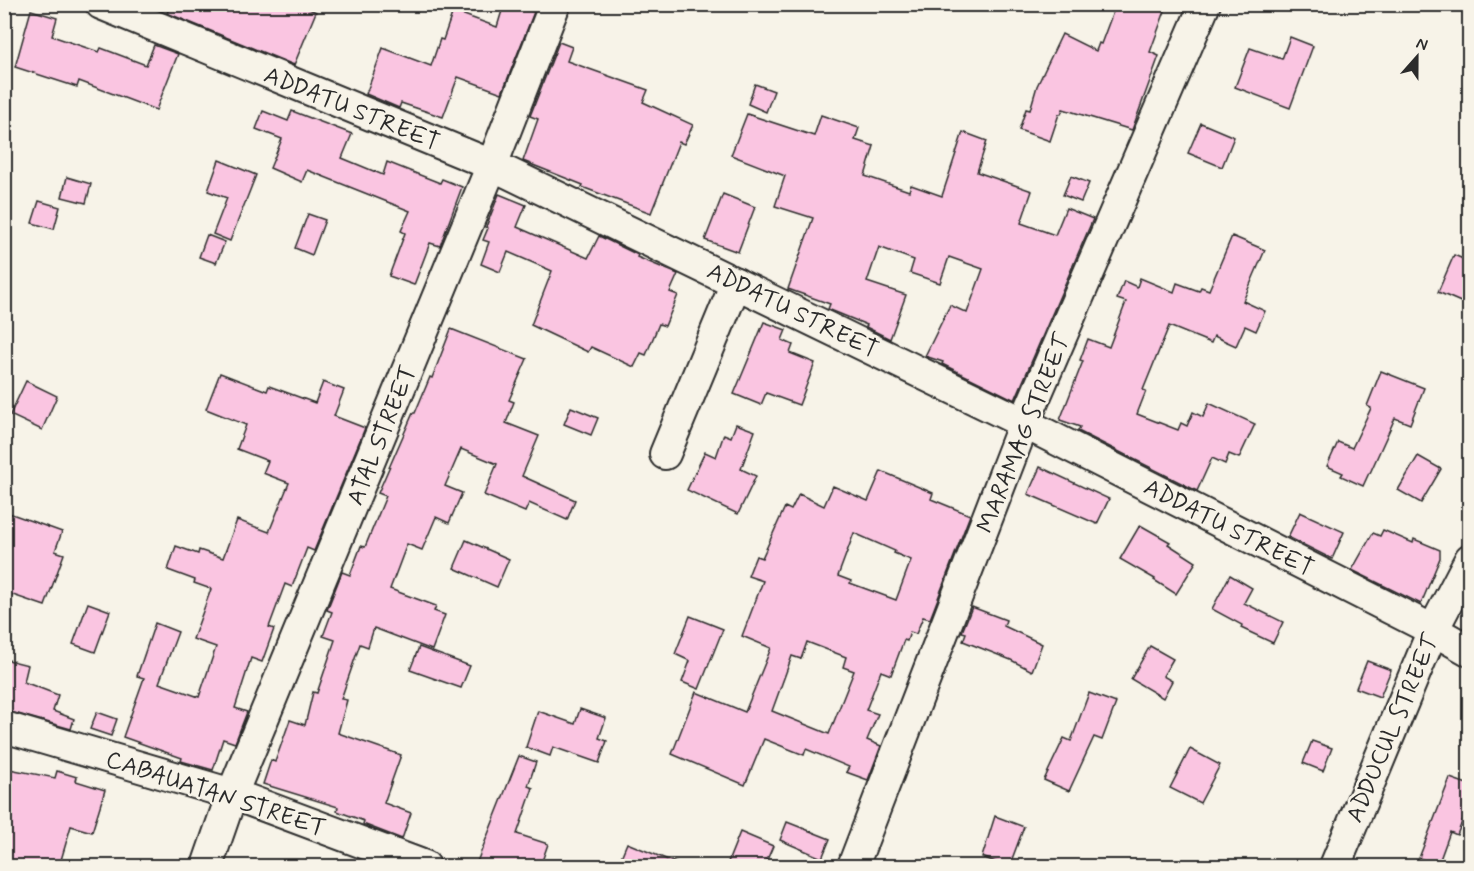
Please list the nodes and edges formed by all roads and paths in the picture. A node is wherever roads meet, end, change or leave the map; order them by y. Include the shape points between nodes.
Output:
1 (101, 4) edge
2 (555, 4) edge
3 (1205, 4) edge
4 (492, 165) junction
5 (736, 283) junction
6 (1024, 423) junction
7 (665, 454) dead end
8 (1470, 559) edge
9 (1433, 630) junction
10 (1470, 651) edge
11 (4, 727) edge
12 (232, 794) junction
13 (207, 867) edge
14 (425, 867) edge
15 (853, 867) edge
16 (1335, 867) edge

1 - 4 street, ADDATU STREET
2 - 4 street, ATAL STREET
3 - 6 street, MARAMAG STREET
4 - 5 street, ADDATU STREET
4 - 12 street, ATAL STREET
5 - 6 street, ADDATU STREET
5 - 7 street
6 - 9 street, ADDATU STREET
6 - 15 street, MARAMAG STREET
8 - 9 street, ADDUCUL STREET
9 - 10 street, ADDATU STREET
9 - 16 street, ADDUCUL STREET
11 - 12 street, CABAUATAN STREET
12 - 13 street, ATAL STREET
12 - 14 street, CABAUATAN STREET

